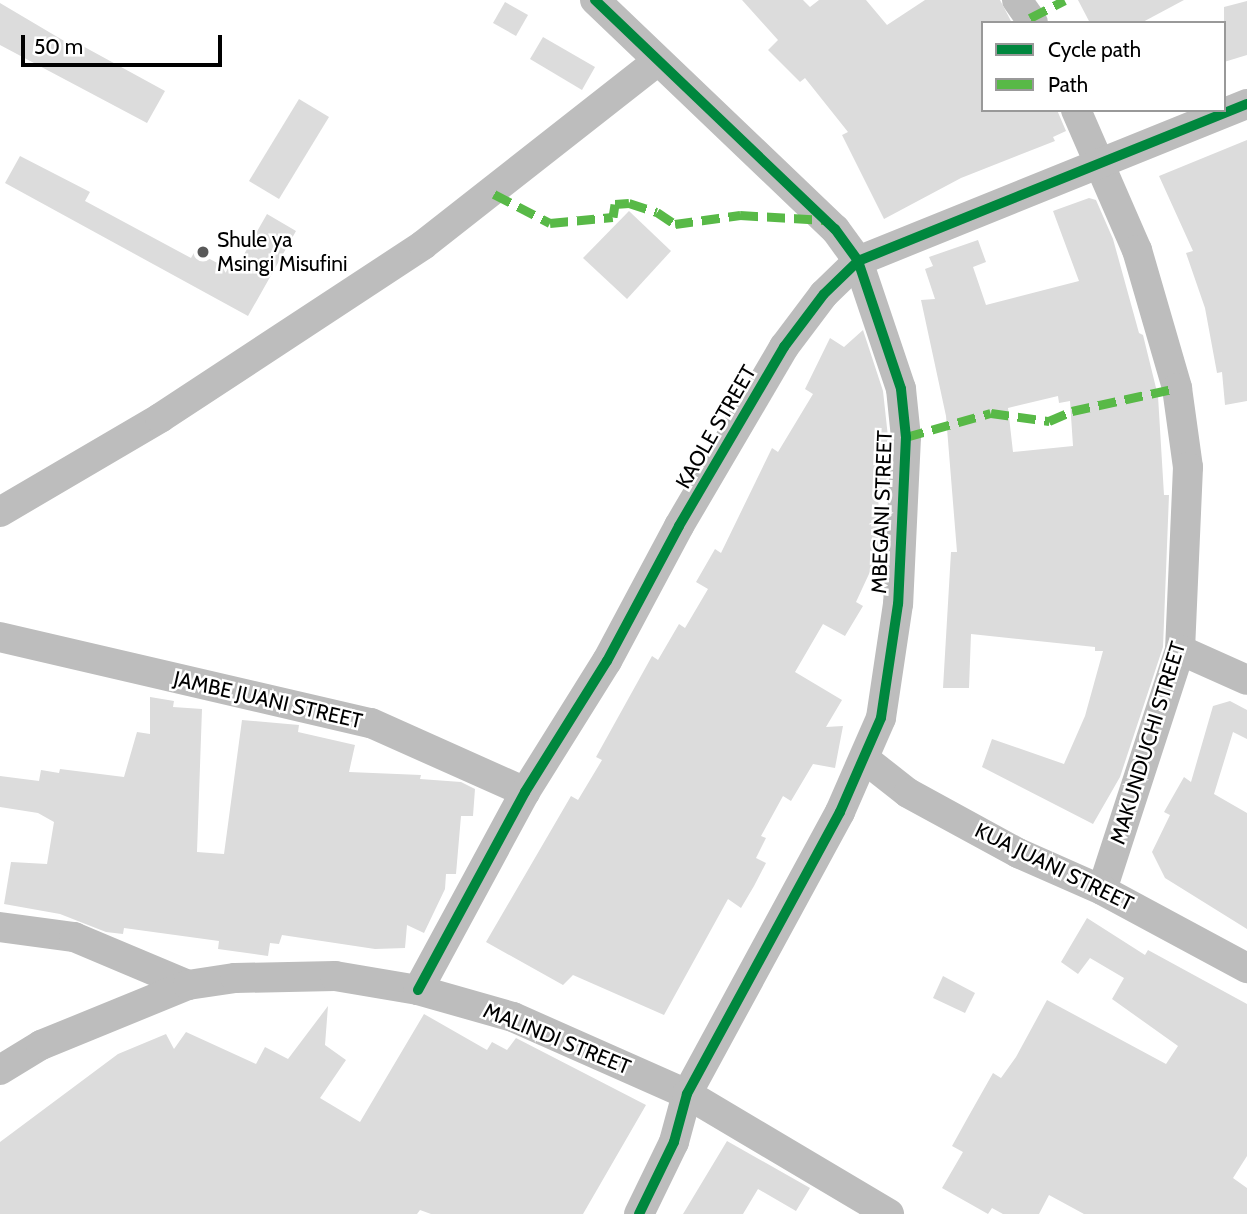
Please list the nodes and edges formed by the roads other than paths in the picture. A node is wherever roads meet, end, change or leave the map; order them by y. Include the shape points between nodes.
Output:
1 (595, 0) edge
2 (1017, 0) edge
3 (1032, 21) edge
4 (658, 61) junction
5 (1247, 104) edge
6 (1077, 112) edge
7 (1101, 162) junction
8 (859, 261) junction
9 (0, 512) edge
10 (0, 637) edge
11 (1181, 650) junction
12 (1247, 680) edge
13 (866, 760) junction
14 (525, 792) junction
15 (1102, 890) junction
16 (0, 928) edge
17 (1247, 968) edge
18 (188, 985) junction
19 (418, 990) junction
20 (0, 1070) edge
21 (687, 1094) junction
22 (639, 1214) edge
23 (890, 1214) edge

1 - 4 street, MBEGANI STREET
2 - 3 street
4 - 8 street, MBEGANI STREET via 835,229
4 - 9 street via 423,245 150,425
5 - 7 street, KAOLE STREET
6 - 7 street, MAKUNDUCHI STREET
7 - 8 street, KAOLE STREET
7 - 11 street, MAKUNDUCHI STREET via 1138,250 1178,388 1188,467
8 - 13 street, MBEGANI STREET via 901,389 906,437 905,521 893,658 881,718
8 - 14 street, KAOLE STREET via 824,294 784,347 607,662
10 - 14 street, JAMBE JUANI STREET via 371,723
11 - 12 street
11 - 15 street, MAKUNDUCHI STREET
13 - 15 street, KUA JUANI STREET via 908,793 1018,853
13 - 21 street, MBEGANI STREET
14 - 19 street, KAOLE STREET
15 - 17 street, KUA JUANI STREET
16 - 18 street via 74,937
18 - 19 street, MALINDI STREET via 235,978 335,976
18 - 20 street, MALINDI STREET via 41,1045
19 - 21 street, MALINDI STREET via 513,1017
21 - 22 street, MBEGANI STREET via 674,1142
21 - 23 street, MALINDI STREET

